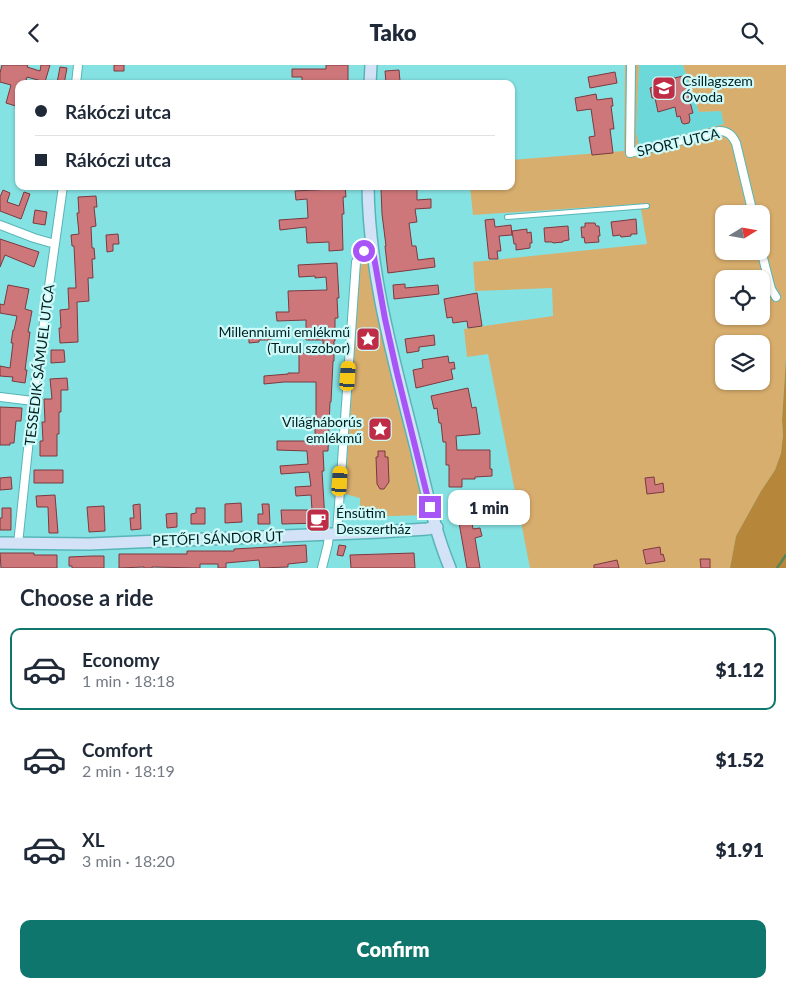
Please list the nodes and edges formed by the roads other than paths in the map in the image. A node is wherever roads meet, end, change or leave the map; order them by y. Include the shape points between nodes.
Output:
1 (78, 65) edge
2 (371, 65) edge
3 (631, 65) edge
4 (76, 80) edge
5 (370, 80) edge
6 (62, 190) edge
7 (368, 190) edge
8 (751, 205) edge
9 (647, 206) dead end
10 (507, 217) dead end
11 (0, 225) edge
12 (55, 244) junction
13 (372, 246) junction
14 (764, 260) edge
15 (776, 297) dead end
16 (0, 397) edge
17 (33, 401) junction
18 (436, 527) junction
19 (333, 534) junction
20 (0, 543) edge
21 (18, 544) junction
22 (322, 568) edge
23 (450, 568) edge

1 - 4 street
2 - 5 main road
3 - 8 street, SPORT UTCA via 630,153 718,131 727,132 736,143
6 - 12 street, TESSEDIK SÁMUEL UTCA
7 - 13 main road
9 - 10 lane
11 - 12 street
12 - 17 street, TESSEDIK SÁMUEL UTCA
13 - 18 main road via 397,373
13 - 19 street via 356,262
14 - 15 street
16 - 17 street
17 - 21 street, TESSEDIK SÁMUEL UTCA
18 - 19 main road, PETŐFI SÁNDOR ÚT
18 - 23 main road
19 - 21 main road, PETŐFI SÁNDOR ÚT
19 - 22 street
20 - 21 main road, PETŐFI SÁNDOR ÚT

